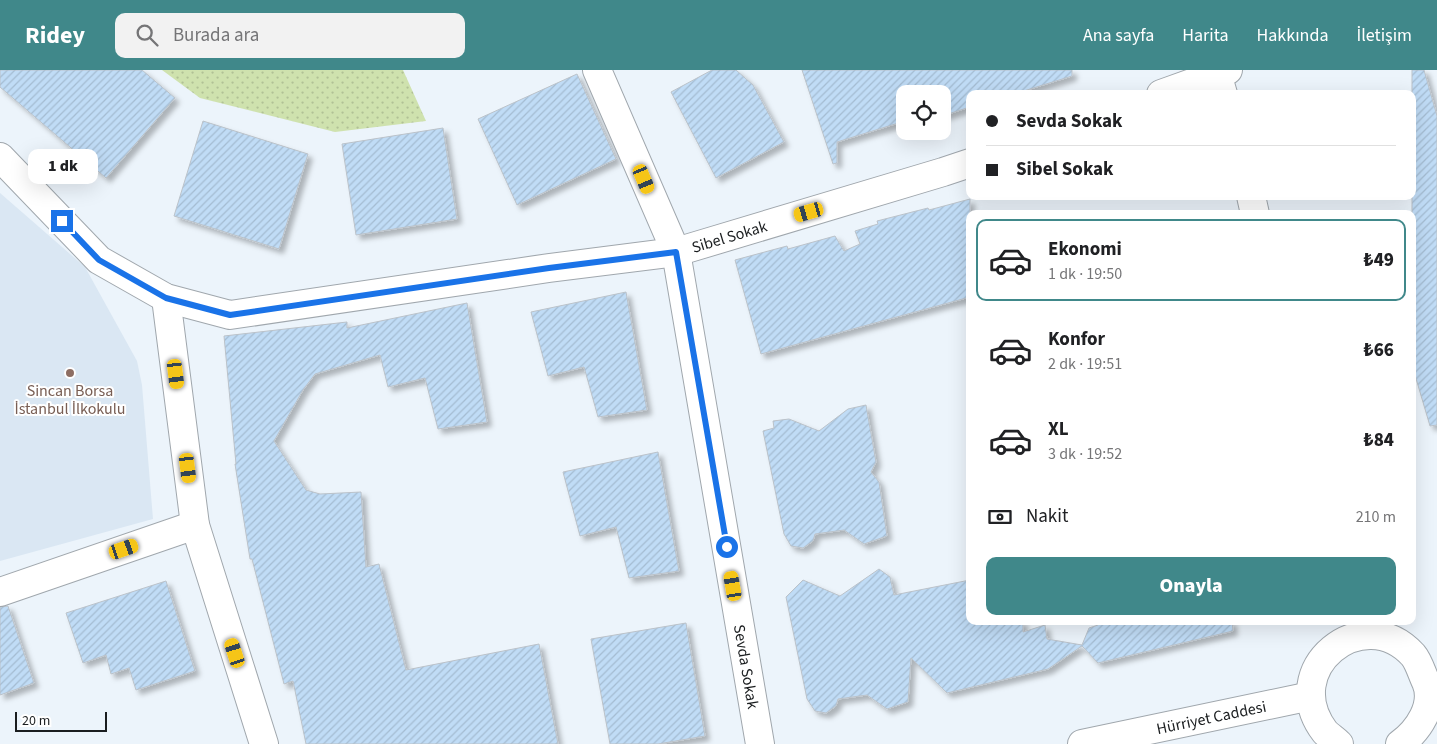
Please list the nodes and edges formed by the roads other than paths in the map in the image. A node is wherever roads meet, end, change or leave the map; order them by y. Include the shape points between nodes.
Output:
1 (597, 70) edge
2 (1221, 77) edge
3 (1175, 90) edge
4 (0, 157) edge
5 (966, 164) edge
6 (676, 252) junction
7 (166, 298) junction
8 (195, 525) junction
9 (0, 592) edge
10 (1367, 628) edge
11 (1431, 678) edge
12 (1311, 696) junction
13 (264, 744) edge
14 (760, 744) edge
15 (1082, 744) edge
16 (1339, 744) edge
17 (1400, 744) edge

1 - 6 street, Sevda Sokak
2 - 3 street
4 - 7 street, Sibel Sokak via 99,260
5 - 6 street, Sibel Sokak
6 - 7 street, Sibel Sokak via 230,315
6 - 14 street, Sevda Sokak
7 - 8 street
8 - 9 street
8 - 13 street
10 - 11 street via 1402,645 1415,656
10 - 12 street via 1334,647 1321,660 1313,678
11 - 17 street via 1422,722
12 - 15 street, Hürriyet Caddesi
12 - 16 street via 1315,716 1326,733

